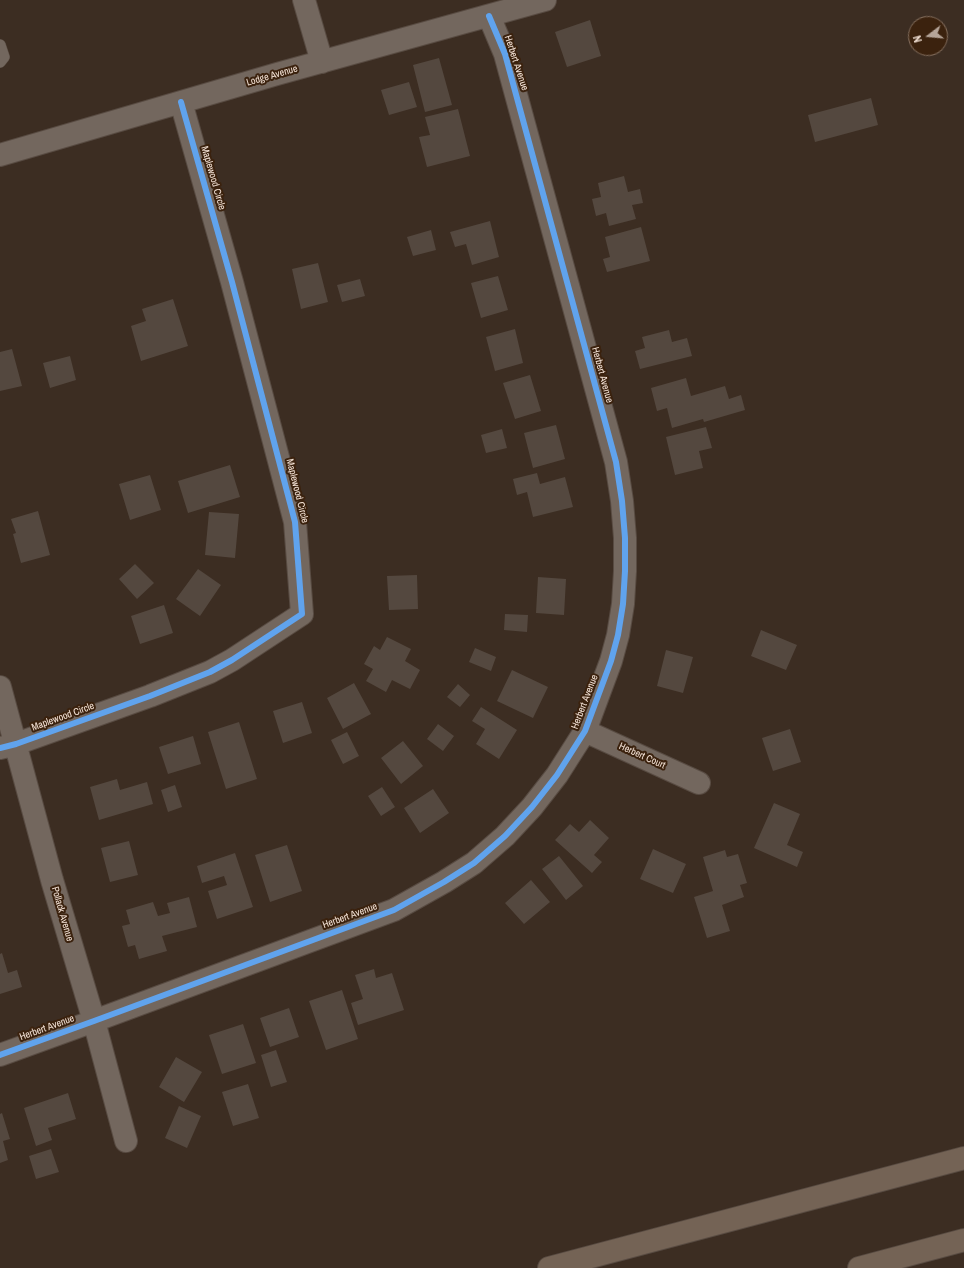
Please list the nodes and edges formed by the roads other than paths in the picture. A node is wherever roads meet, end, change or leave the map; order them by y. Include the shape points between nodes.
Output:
1 (304, 0) edge
2 (545, 0) edge
3 (488, 16) junction
4 (0, 45) edge
5 (0, 62) edge
6 (322, 62) junction
7 (181, 102) junction
8 (0, 155) edge
9 (0, 687) edge
10 (586, 731) junction
11 (8, 746) edge
12 (699, 783) dead end
13 (94, 1021) junction
14 (0, 1055) edge
15 (126, 1141) dead end
16 (964, 1143) edge
17 (964, 1158) edge
18 (715, 1224) junction
19 (964, 1240) edge
20 (549, 1268) edge
21 (859, 1268) edge

1 - 6 street
2 - 3 street, Lodge Avenue
3 - 6 street, Lodge Avenue
3 - 10 street, Herbert Avenue via 504,54 616,462 622,502 625,538 623,604 611,661
4 - 5 lane via 4,58
6 - 7 street, Lodge Avenue
7 - 8 street, Lodge Avenue
7 - 11 street, Maplewood Circle via 295,522 302,614 210,672
9 - 11 street, Pollack Avenue
10 - 12 street, Herbert Court
10 - 13 street, Herbert Avenue via 558,776 505,836 474,862 444,882 394,910
11 - 13 street, Pollack Avenue
13 - 14 street, Herbert Avenue
13 - 15 street, Pollack Avenue
16 - 18 highway
17 - 18 highway
18 - 20 highway
19 - 21 highway

